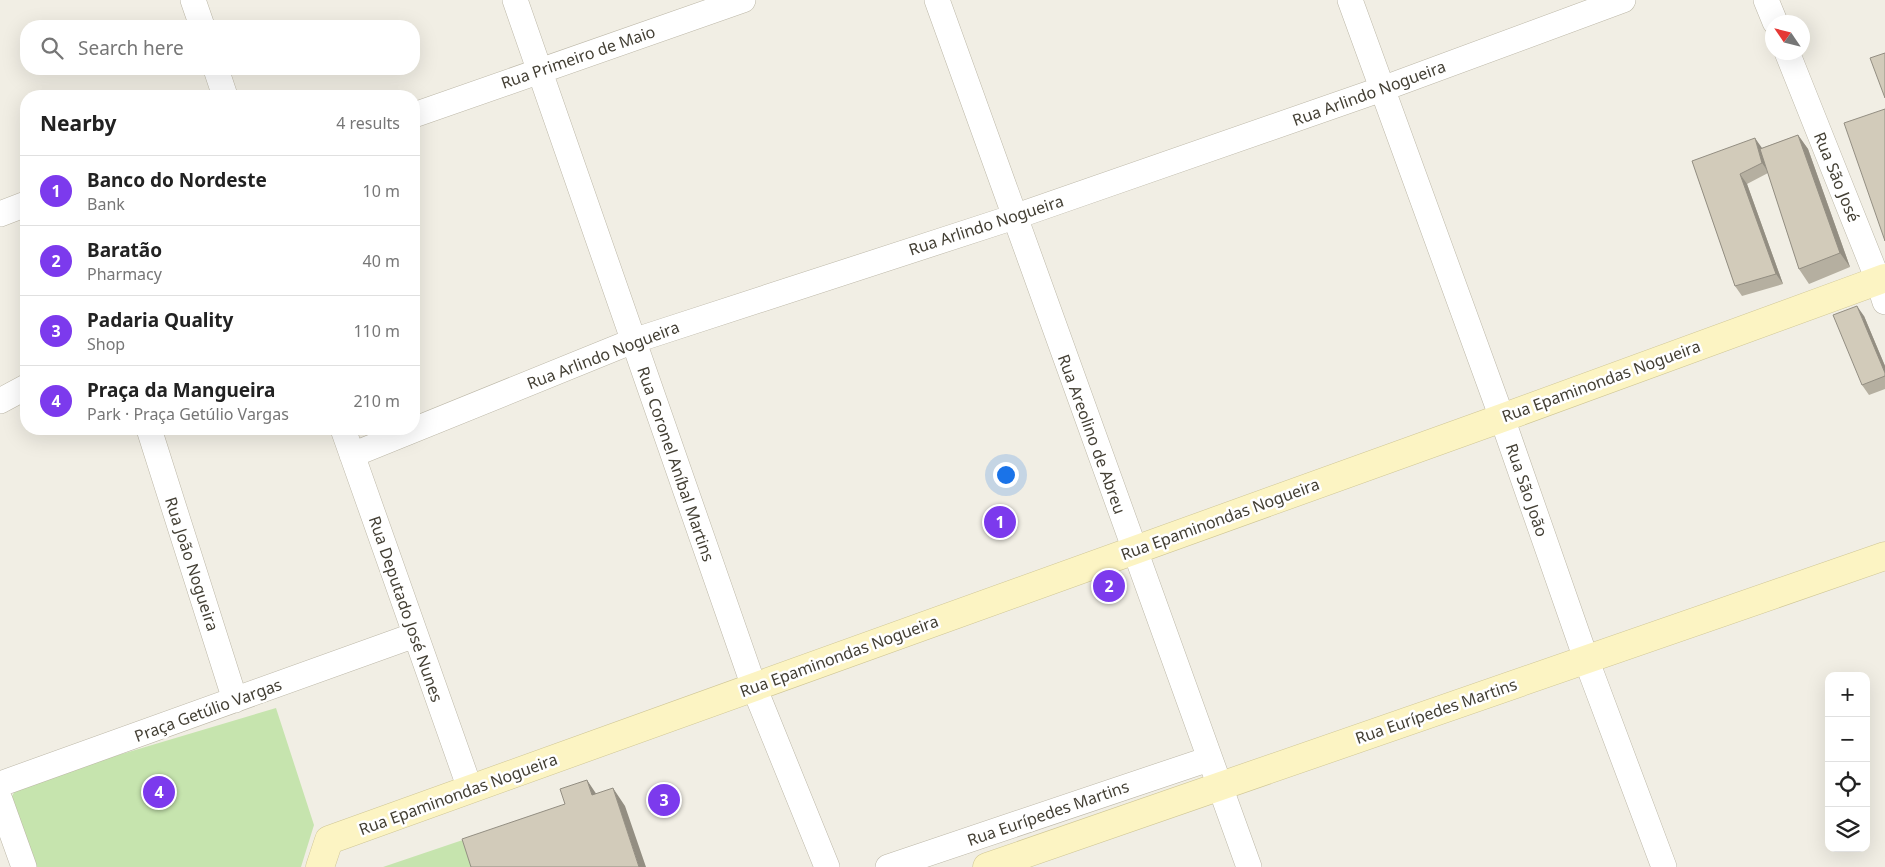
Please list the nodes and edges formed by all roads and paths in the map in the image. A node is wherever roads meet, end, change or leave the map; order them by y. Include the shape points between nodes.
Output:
1 (193, 0) edge
2 (515, 0) edge
3 (743, 0) edge
4 (937, 0) edge
5 (1350, 0) edge
6 (1623, 0) edge
7 (1766, 0) edge
8 (1772, 15) edge
9 (200, 20) edge
10 (1790, 60) edge
11 (539, 70) junction
12 (218, 75) edge
13 (1382, 89) junction
14 (223, 90) edge
15 (420, 113) edge
16 (20, 206) edge
17 (0, 214) edge
18 (1014, 217) junction
19 (1883, 287) edge
20 (634, 341) junction
21 (20, 390) edge
22 (0, 401) edge
23 (1502, 418) junction
24 (420, 428) edge
25 (151, 435) edge
26 (345, 435) edge
27 (401, 435) edge
28 (352, 455) junction
29 (1134, 550) junction
30 (1885, 556) edge
31 (415, 636) junction
32 (1586, 660) junction
33 (754, 687) junction
34 (235, 700) junction
35 (1209, 759) junction
36 (0, 784) edge
37 (1219, 787) junction
38 (470, 789) junction
39 (0, 800) edge
40 (24, 867) edge
41 (320, 867) edge
42 (826, 867) edge
43 (888, 867) edge
44 (988, 867) edge
45 (1249, 867) edge
46 (1664, 867) edge

1 - 9 street
2 - 11 street, Rua Coronel Aníbal Martins
3 - 11 street, Rua Primeiro de Maio
4 - 18 street, Rua Areolino de Abreu
5 - 13 street, Rua São João
6 - 13 street, Rua Arlindo Nogueira
7 - 8 street
10 - 19 street, Rua São José
11 - 15 street, Rua Primeiro de Maio
11 - 20 street, Rua Coronel Aníbal Martins
12 - 14 street
13 - 18 street, Rua Arlindo Nogueira
13 - 23 street, Rua São João
16 - 17 street
18 - 20 street, Rua Arlindo Nogueira
18 - 29 street, Rua Areolino de Abreu
19 - 23 main road, Rua Epaminondas Nogueira
20 - 24 street, Rua Arlindo Nogueira
20 - 33 street, Rua Coronel Aníbal Martins
21 - 22 street
23 - 29 main road, Rua Epaminondas Nogueira
23 - 32 street, Rua São João
25 - 34 street, Rua João Nogueira
26 - 28 street, Rua Deputado José Nunes
27 - 28 street, Rua Arlindo Nogueira
28 - 31 street, Rua Deputado José Nunes
29 - 33 main road, Rua Epaminondas Nogueira
29 - 35 street, Rua Areolino de Abreu
30 - 32 main road, Rua Eurípedes Martins
31 - 34 street, Praça Getúlio Vargas
31 - 38 street, Rua Deputado José Nunes
32 - 37 main road, Rua Eurípedes Martins
32 - 46 street, Rua São João
33 - 38 main road, Rua Epaminondas Nogueira
33 - 42 street, Rua Coronel Aníbal Martins
34 - 36 street, Praça Getúlio Vargas
35 - 37 street, Rua Areolino de Abreu
35 - 43 street, Rua Eurípedes Martins
37 - 44 main road, Rua Eurípedes Martins
37 - 45 street, Rua Areolino de Abreu
38 - 41 main road, Rua Epaminondas Nogueira via 329,840
39 - 40 street

